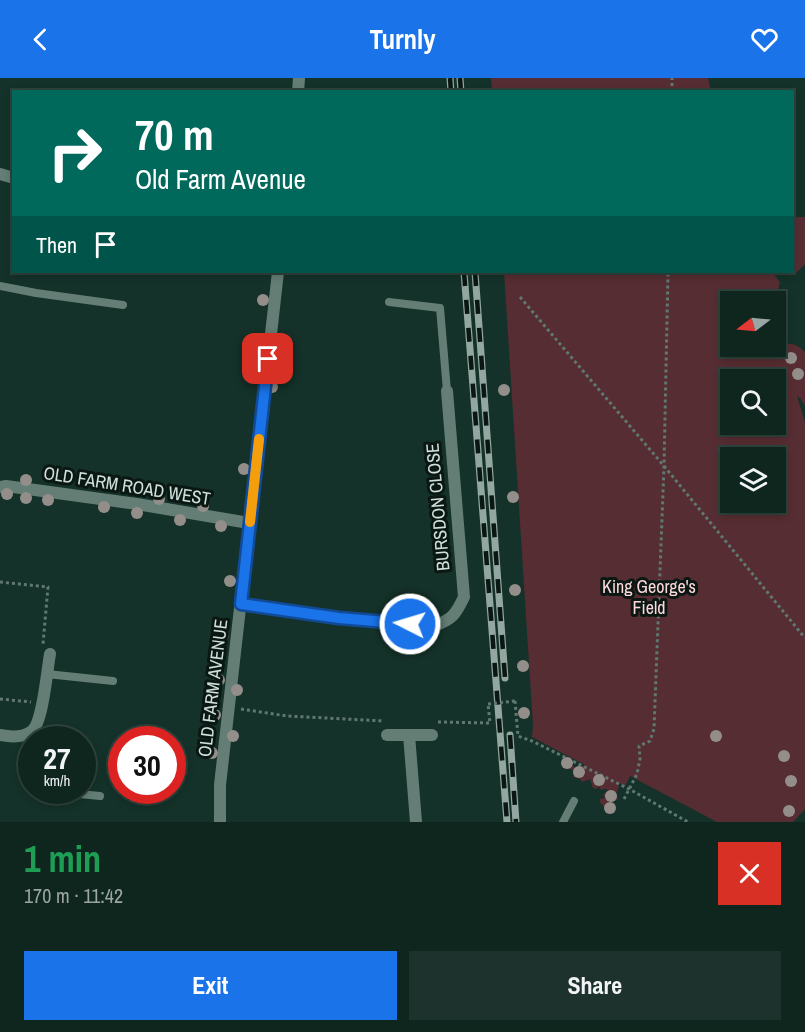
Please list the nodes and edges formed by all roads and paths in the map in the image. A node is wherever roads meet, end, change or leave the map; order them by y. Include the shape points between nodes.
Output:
1 (278, 273) edge
2 (668, 273) edge
3 (0, 286) edge
4 (520, 297) dead end
5 (390, 302) dead end
6 (123, 305) dead end
7 (447, 391) joint
8 (664, 466) junction
9 (0, 487) edge
10 (249, 523) junction
11 (0, 582) edge
12 (241, 604) junction
13 (805, 638) edge
14 (50, 654) joint
15 (47, 674) junction
16 (113, 681) dead end
17 (0, 699) edge
18 (42, 704) junction
19 (228, 707) junction
20 (387, 721) dead end
21 (432, 722) dead end
22 (37, 726) edge
23 (0, 735) edge
24 (387, 735) dead end
25 (410, 735) junction
26 (432, 735) dead end
27 (18, 737) edge
28 (629, 789) junction
29 (96, 796) edge
30 (100, 796) dead end
31 (624, 799) dead end
32 (574, 801) dead end
33 (220, 822) edge
34 (416, 822) edge
35 (563, 822) edge
36 (688, 822) edge

1 - 10 street, OLD FARM AVENUE
2 - 8 path
3 - 6 lane
4 - 8 path
5 - 7 lane via 440,308
7 - 12 street, BURSDON CLOSE via 464,597 458,611 434,626
8 - 13 path
8 - 28 path via 654,729 650,741 639,746 637,774
9 - 10 street, OLD FARM ROAD WEST
10 - 12 street, OLD FARM AVENUE
11 - 14 path via 48,586 42,651
12 - 19 street, OLD FARM AVENUE
14 - 15 street
15 - 16 lane
15 - 18 street
17 - 18 path
18 - 22 street
19 - 20 path via 287,716
19 - 33 street, OLD FARM AVENUE
21 - 28 path, bridge via 490,723 488,704 515,701 518,736
23 - 27 street
24 - 25 street
25 - 26 street
25 - 34 street
28 - 31 path
28 - 36 path
29 - 30 lane
32 - 35 lane

